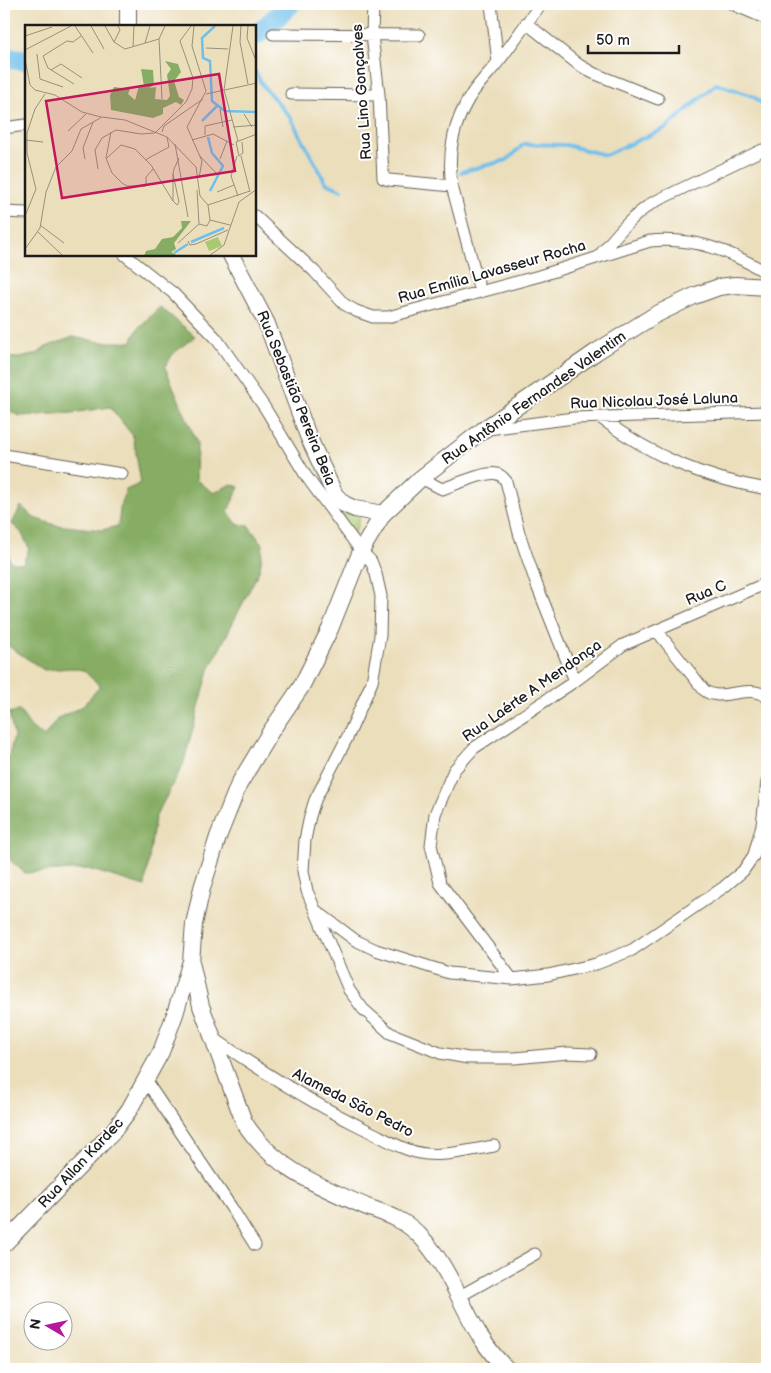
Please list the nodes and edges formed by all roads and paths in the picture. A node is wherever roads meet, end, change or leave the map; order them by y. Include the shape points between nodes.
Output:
1 (128, 4) edge
2 (372, 4) edge
3 (491, 4) edge
4 (541, 4) edge
5 (732, 4) edge
6 (767, 19) edge
7 (526, 23) junction
8 (128, 25) edge
9 (273, 34) dead end
10 (372, 35) junction
11 (419, 35) dead end
12 (498, 62) junction
13 (291, 94) dead end
14 (379, 96) junction
15 (658, 98) dead end
16 (25, 125) edge
17 (4, 128) edge
18 (762, 150) dead end
19 (452, 186) junction
20 (4, 212) edge
21 (25, 213) edge
22 (256, 217) edge
23 (126, 256) edge
24 (233, 256) edge
25 (598, 258) junction
26 (767, 273) edge
27 (767, 287) edge
28 (480, 291) junction
29 (767, 412) edge
30 (599, 417) junction
31 (483, 430) junction
32 (4, 455) edge
33 (122, 474) dead end
34 (421, 478) junction
35 (719, 478) junction
36 (767, 482) edge
37 (767, 489) edge
38 (383, 514) junction
39 (361, 551) junction
40 (767, 583) edge
41 (658, 631) junction
42 (575, 681) junction
43 (767, 697) edge
44 (767, 782) edge
45 (314, 909) junction
46 (191, 962) junction
47 (512, 979) junction
48 (212, 1037) junction
49 (591, 1054) dead end
50 (146, 1081) junction
51 (494, 1146) dead end
52 (4, 1244) edge
53 (255, 1246) dead end
54 (535, 1254) dead end
55 (460, 1296) junction
56 (507, 1369) edge

1 - 8 street
2 - 10 street, Rua Lino Gonçalves
3 - 12 street
4 - 7 street
5 - 6 street
7 - 12 street
7 - 15 street via 579,65
9 - 10 street
10 - 11 street
10 - 14 street, Rua Lino Gonçalves
12 - 19 street via 473,92 458,121 451,151
13 - 14 street
14 - 19 street, Rua Lino Gonçalves via 384,178
16 - 17 street
18 - 25 street via 652,203 620,228
19 - 28 street
20 - 21 street
22 - 28 street, Rua Emília Lavasseur Rocha via 344,304 373,317 388,317
23 - 39 street via 173,294 216,338 265,408 306,476
24 - 38 street, Rua Sebastião Pereira Beia via 267,324 308,436 335,496 355,509
25 - 26 street, Rua Emília Lavasseur Rocha via 650,241 668,239 728,252
25 - 28 street, Rua Emília Lavasseur Rocha
27 - 31 street, Rua Antônio Fernandes Valentim via 735,285 694,296 596,352
29 - 30 street, Rua Nicolau José Laluna
30 - 31 street, Rua Nicolau José Laluna
30 - 35 street via 663,458
31 - 34 street, Rua Antônio Fernandes Valentim
32 - 33 street
34 - 38 street, Rua Antônio Fernandes Valentim
34 - 42 street via 442,488 496,473 506,481 519,533
35 - 36 street
35 - 37 street
38 - 39 street, Rua Antônio Fernandes Valentim
39 - 45 street via 371,561 381,596 380,636 372,682 310,816 303,871
39 - 46 street, Rua Antônio Fernandes Valentim via 330,629 301,687 239,784 202,888 194,924
40 - 41 street, Rua C
41 - 42 street, Rua Laérte A Mendonça via 623,645
41 - 43 street via 710,694 747,691 761,692
42 - 47 street, Rua Laérte A Mendonça via 474,748 454,770 436,814 431,845 440,883
44 - 47 street via 762,825 754,855 724,887 632,950 596,964
45 - 47 street via 355,940 376,950 449,973
45 - 49 street via 349,990 390,1033 440,1053 468,1058
46 - 48 street, Rua Antônio Fernandes Valentim
46 - 50 street, Rua Allan Kardec via 161,1052
48 - 51 street, Alameda São Pedro via 293,1092 405,1148 425,1154 451,1154
48 - 55 street, Rua Antônio Fernandes Valentim via 244,1122 274,1158 320,1186 399,1219 432,1250
50 - 52 street, Rua Allan Kardec via 111,1134
50 - 53 street
54 - 55 street
55 - 56 street, Rua Antônio Fernandes Valentim via 486,1346

